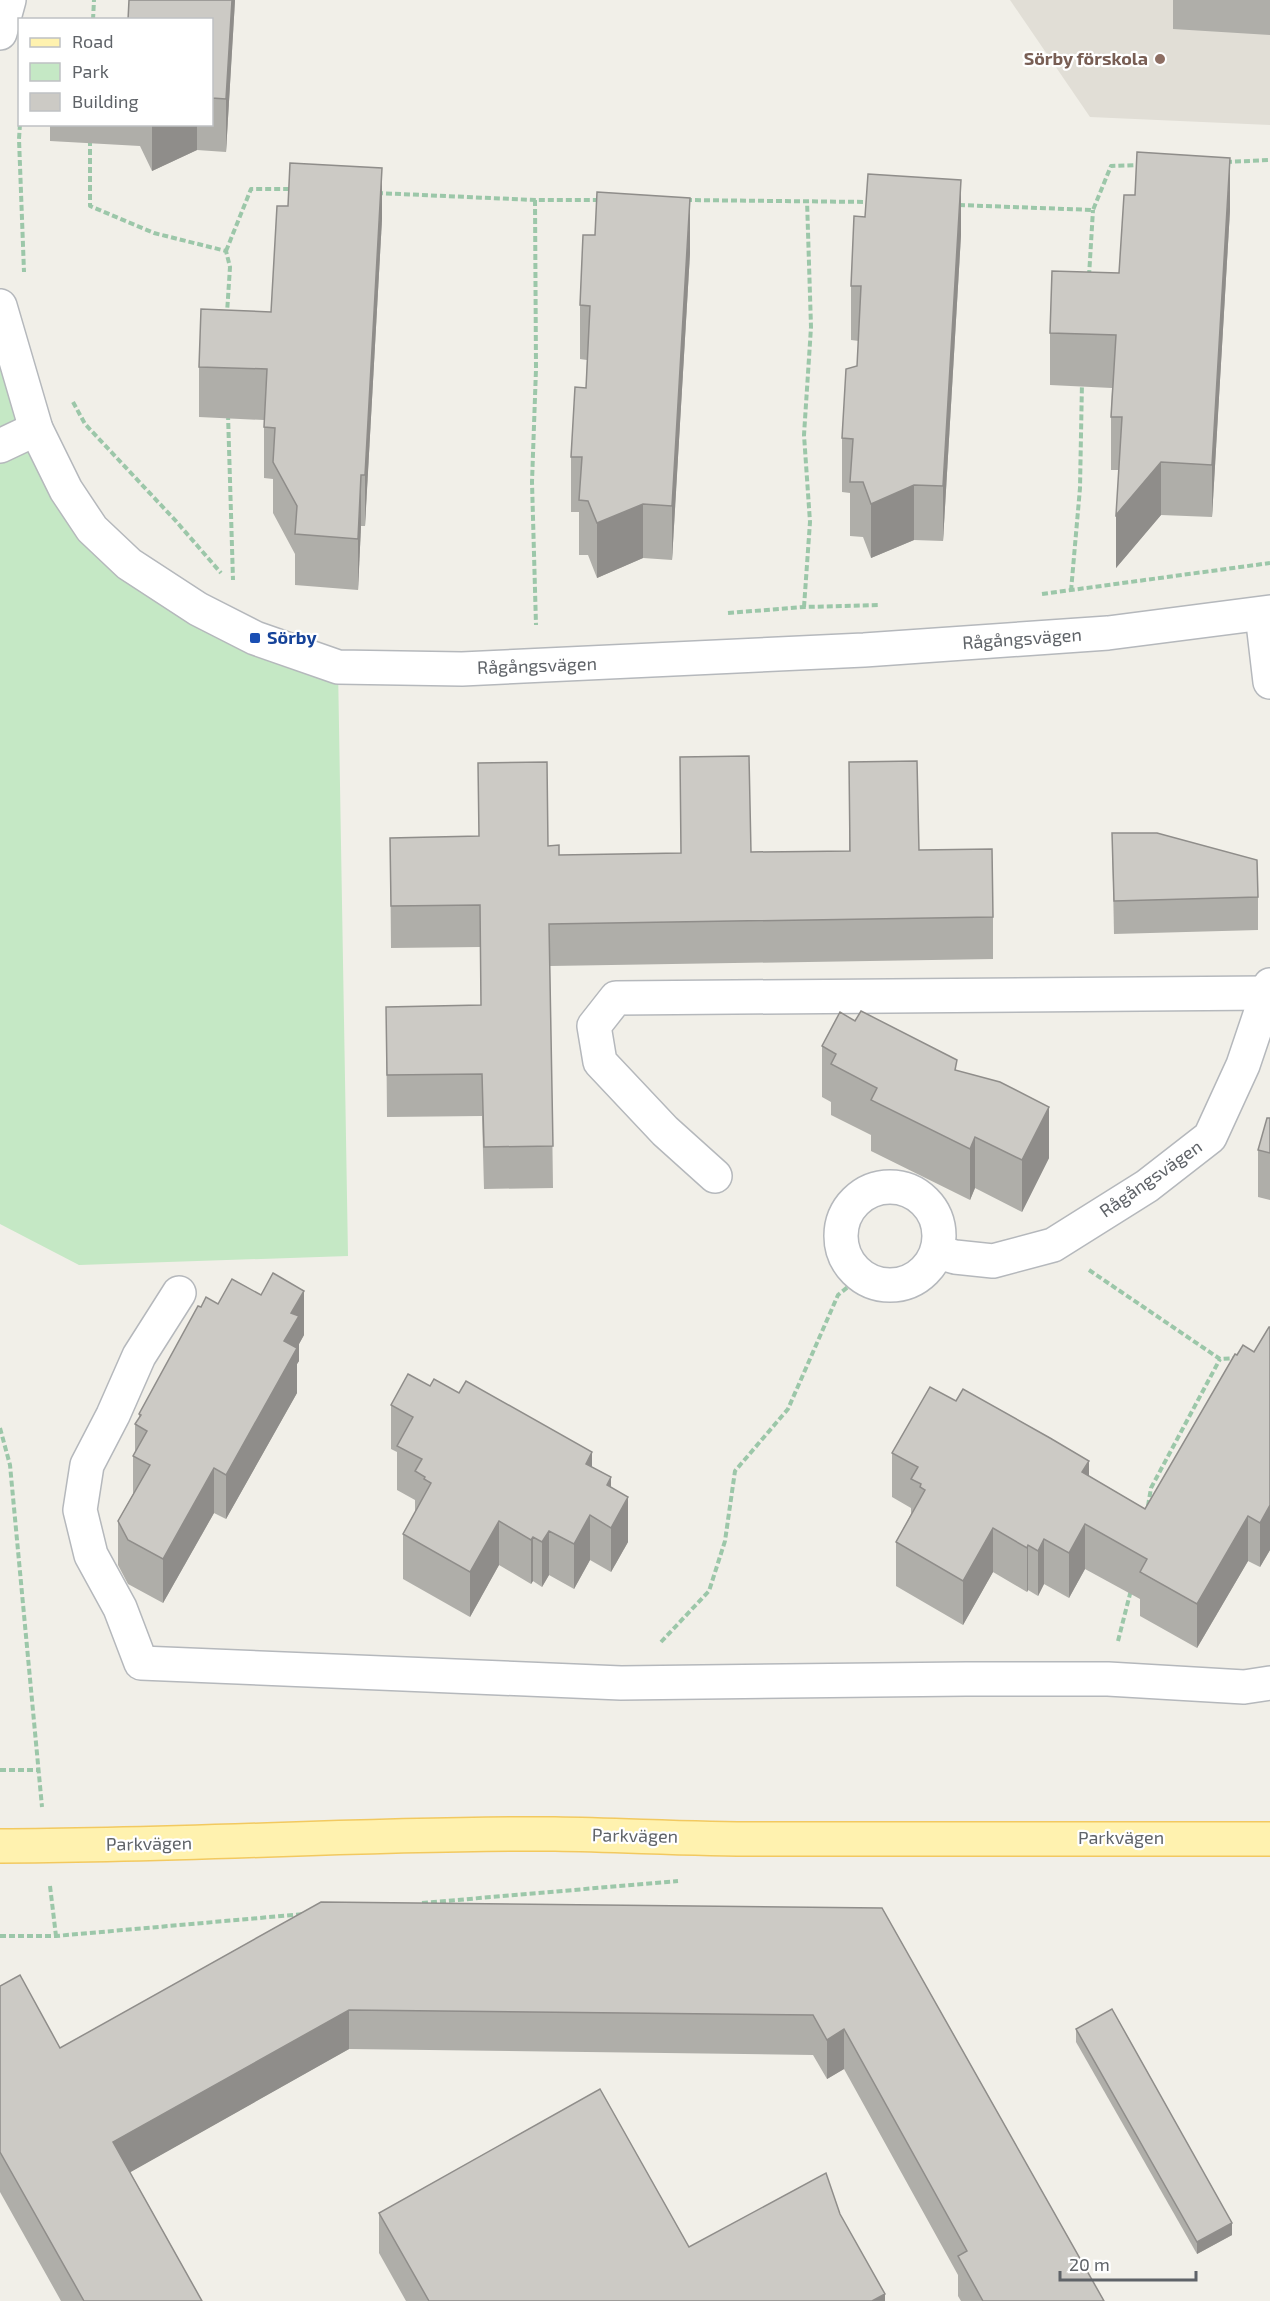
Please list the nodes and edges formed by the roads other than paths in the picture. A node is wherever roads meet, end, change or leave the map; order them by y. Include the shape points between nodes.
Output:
1 (9, 0) edge
2 (0, 33) edge
3 (0, 306) edge
4 (36, 429) junction
5 (0, 446) edge
6 (1266, 613) edge
7 (1270, 682) edge
8 (1269, 989) edge
9 (715, 1176) dead end
10 (938, 1252) junction
11 (179, 1293) dead end
12 (1270, 1683) edge
13 (1270, 1839) edge
14 (0, 1846) edge

1 - 2 street
3 - 4 street, Rågångsvägen
4 - 5 street
4 - 6 street, Rågångsvägen via 66,490 92,529 129,564 198,609 255,638 338,667 462,669 864,650 1108,633
6 - 7 street, Rågångsvägen
8 - 9 street via 616,998 594,1026 600,1062 665,1131
8 - 10 street, Rågångsvägen via 1243,1065 1210,1137 1147,1186 1053,1245 993,1262
10 - 10 street via 920,1277 890,1286 860,1277 842,1251 842,1221 860,1196 890,1185 920,1195 938,1221
11 - 12 street via 139,1356 87,1465 81,1510 91,1555 120,1608 141,1663 621,1683 1108,1680 1244,1687
13 - 14 main road, Parkvägen via 757,1839 555,1834

